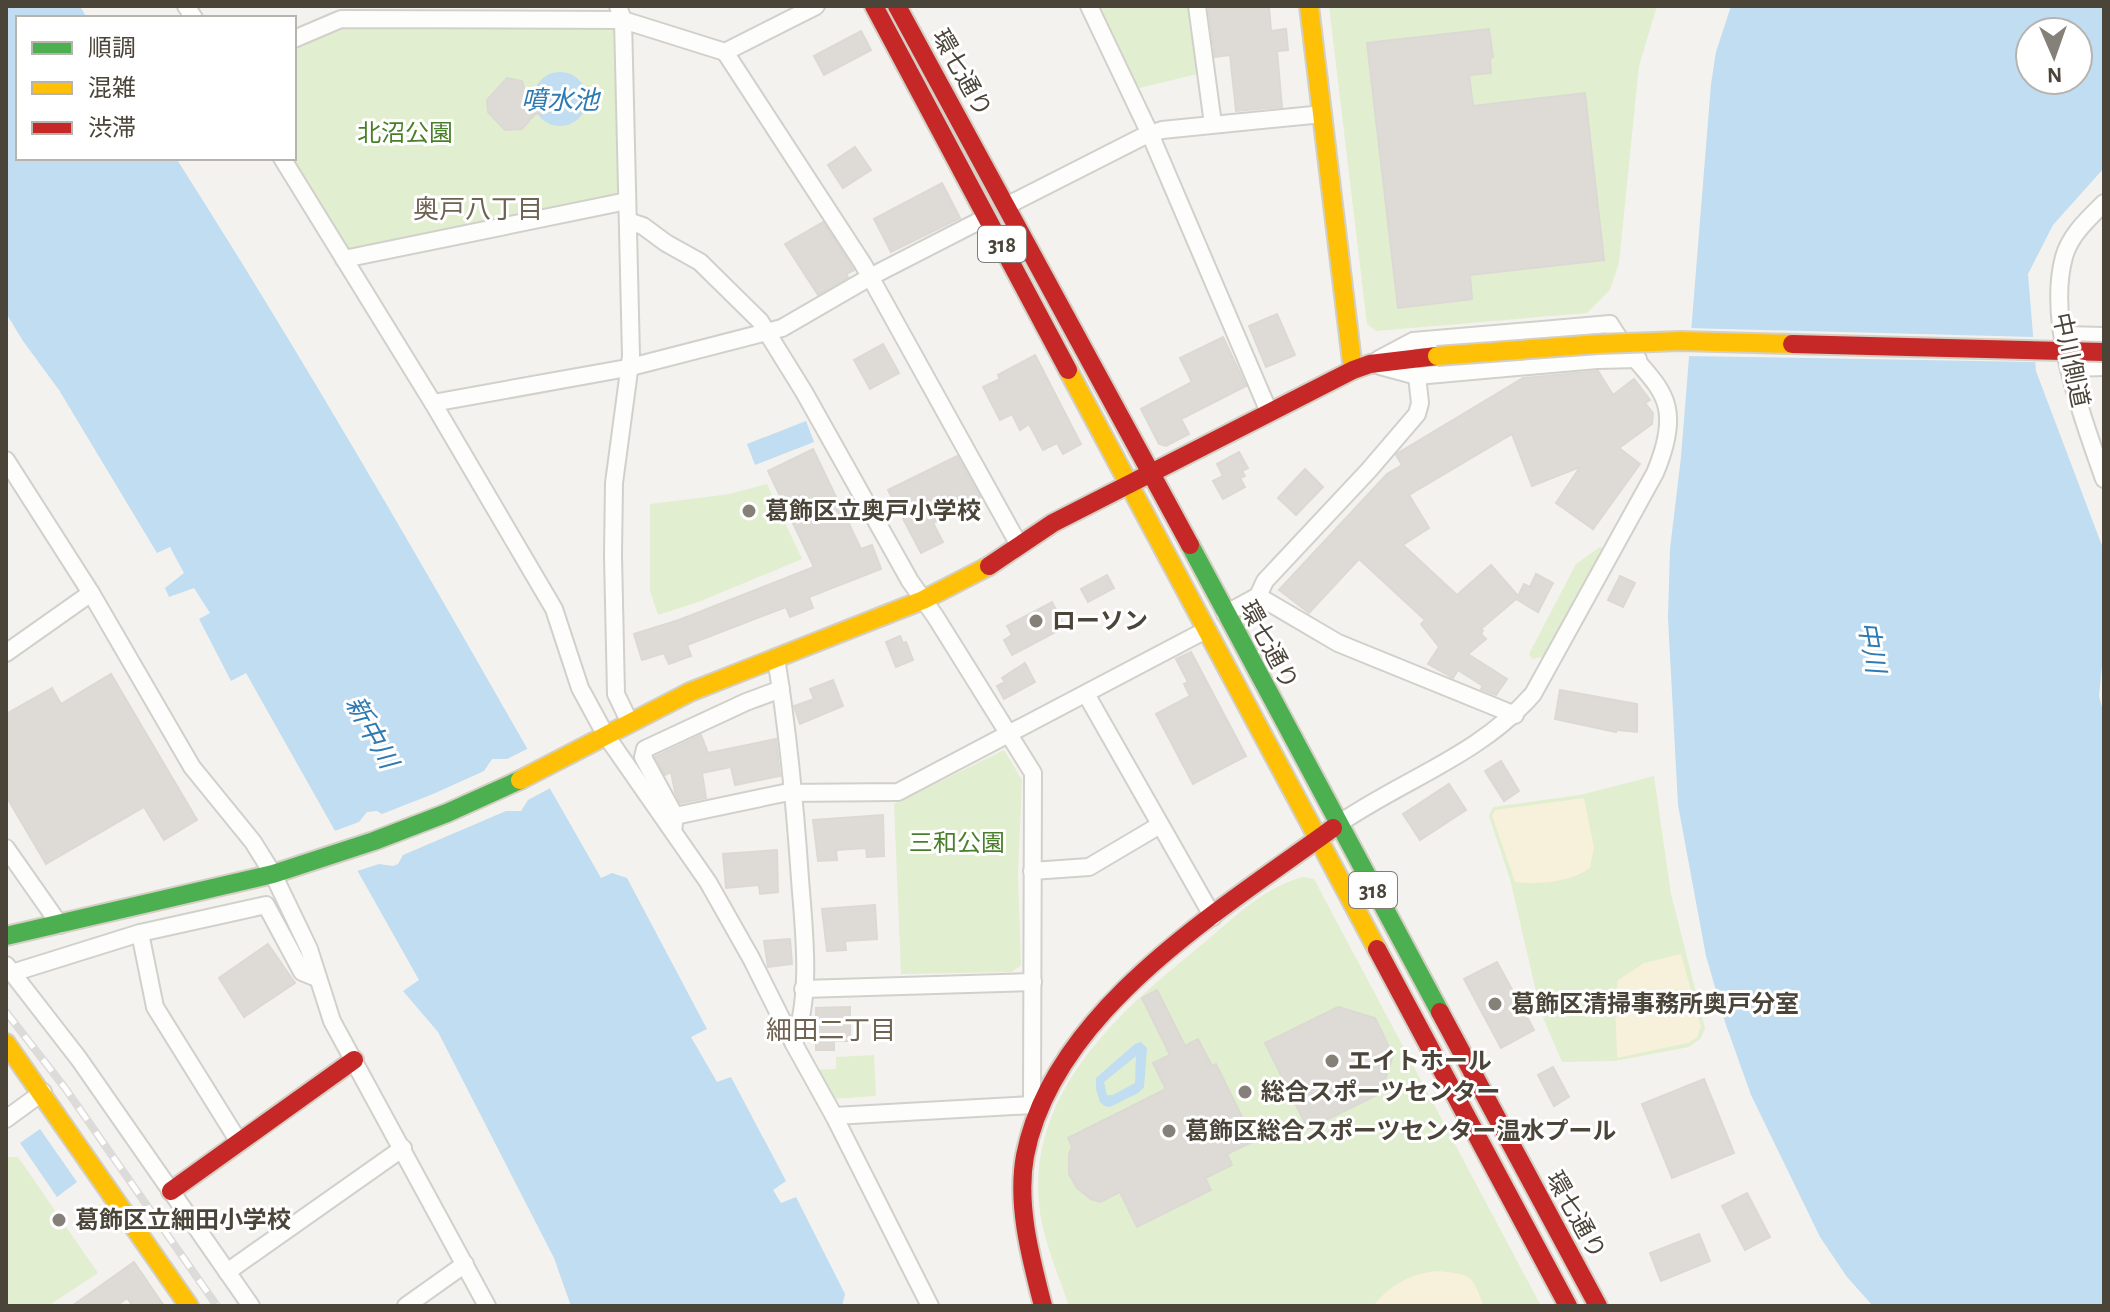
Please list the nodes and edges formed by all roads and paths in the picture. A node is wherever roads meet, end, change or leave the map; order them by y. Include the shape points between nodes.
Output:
1 (816, 6) edge
2 (874, 6) edge
3 (897, 6) edge
4 (1089, 6) edge
5 (1197, 6) edge
6 (1309, 6) edge
7 (338, 12) edge
8 (620, 13) edge
9 (296, 38) edge
10 (725, 52) junction
11 (1323, 114) junction
12 (1213, 124) junction
13 (1150, 134) junction
14 (283, 160) edge
15 (627, 201) junction
16 (2104, 203) edge
17 (1008, 205) junction
18 (987, 217) junction
19 (628, 221) junction
20 (344, 259) junction
21 (870, 277) junction
22 (768, 332) junction
23 (2063, 335) junction
24 (2104, 336) edge
25 (2104, 352) edge
26 (1638, 359) junction
27 (1362, 367) junction
28 (2104, 367) edge
29 (627, 368) junction
30 (2071, 368) junction
31 (1417, 376) junction
32 (433, 403) junction
33 (1269, 412) junction
34 (6, 460) edge
35 (1150, 473) junction
36 (2104, 479) edge
37 (1128, 484) junction
38 (1019, 545) junction
39 (91, 593) junction
40 (1258, 596) junction
41 (923, 600) junction
42 (1225, 614) junction
43 (1206, 630) junction
44 (6, 653) edge
45 (776, 658) junction
46 (781, 689) junction
47 (1086, 694) junction
48 (1515, 715) junction
49 (629, 721) junction
50 (605, 734) junction
51 (1009, 735) junction
52 (794, 793) junction
53 (674, 824) junction
54 (1160, 825) junction
55 (1337, 825) junction
56 (1318, 840) junction
57 (6, 848) edge
58 (1032, 871) junction
59 (273, 874) junction
60 (1213, 917) junction
61 (60, 925) junction
62 (140, 933) junction
63 (6, 936) edge
64 (9, 969) edge
65 (317, 978) junction
66 (1033, 982) junction
67 (803, 989) junction
68 (6, 1043) edge
69 (794, 1044) junction
70 (354, 1060) junction
71 (43, 1092) junction
72 (1036, 1106) junction
73 (834, 1116) junction
74 (6, 1119) edge
75 (239, 1142) junction
76 (403, 1148) junction
77 (171, 1191) junction
78 (465, 1264) junction
79 (227, 1272) junction
80 (189, 1306) edge
81 (251, 1306) edge
82 (406, 1306) edge
83 (487, 1306) edge
84 (930, 1306) edge
85 (1043, 1306) edge
86 (1568, 1306) edge
87 (1598, 1306) edge

1 - 10 street
2 - 18 street, 環七通り / 318
3 - 17 street, 環七通り / 318
4 - 13 street
5 - 12 street
6 - 11 street
7 - 8 street
7 - 9 street
8 - 10 street
8 - 15 street
10 - 21 street
11 - 12 street
11 - 27 street
12 - 13 street
13 - 17 street
13 - 33 street
14 - 20 street
15 - 19 street
15 - 20 street
16 - 23 street, 中川側道 via 2075,234 2064,256 2059,290
17 - 35 street, 環七通り / 318
18 - 21 street
18 - 37 street, 環七通り / 318
19 - 22 street via 700,262
19 - 29 street
20 - 32 street
21 - 22 street
21 - 38 street
22 - 29 street
22 - 41 street
23 - 24 street
23 - 30 street, 中川側道
25 - 27 street, bridge via 1681,341 1437,356
26 - 27 street via 1610,324 1413,341
26 - 31 street
26 - 48 street via 1666,399 1664,451 1554,659
27 - 31 street
27 - 33 street
28 - 30 street
29 - 32 street
29 - 49 street via 614,483 613,556 616,694
30 - 36 street, 中川側道
31 - 40 street via 1417,414 1265,581
32 - 50 street via 554,609 580,688
33 - 35 street
34 - 39 street
35 - 37 street
35 - 42 street, 環七通り / 318
37 - 38 street
37 - 43 street, 環七通り / 318
38 - 41 street
39 - 44 street
39 - 59 street via 192,767
40 - 42 street
40 - 48 street via 1338,643
41 - 45 street
41 - 51 street
42 - 55 street, 環七通り / 318
43 - 47 street
43 - 56 street, 環七通り / 318
45 - 46 street
45 - 49 street
46 - 52 street
46 - 53 street via 645,749 643,757
47 - 51 street
47 - 54 street
48 - 55 street via 1469,749
49 - 50 street
50 - 53 street
50 - 59 street via 447,813
51 - 52 street via 898,792
51 - 58 street via 1033,773
52 - 53 street
52 - 67 street via 805,945
53 - 69 street
54 - 58 street via 1089,867
54 - 60 street
55 - 56 street
55 - 87 street, 環七通り / 318
56 - 60 street
56 - 86 street, 環七通り / 318
57 - 61 street
58 - 66 street
59 - 61 street
59 - 65 street
60 - 72 street via 1157,961 1106,1012
61 - 63 street
62 - 64 street
62 - 65 street via 266,905 302,972
62 - 75 street via 155,1007
64 - 77 street
65 - 70 street via 332,1021
66 - 67 street
66 - 72 street
67 - 69 street
68 - 71 street
69 - 73 street
70 - 75 street
70 - 76 street
71 - 74 street
71 - 80 street
72 - 73 street
72 - 85 street via 1024,1187
73 - 84 street
75 - 77 street
76 - 78 street
76 - 79 street
77 - 79 street
78 - 82 street
78 - 83 street
79 - 81 street

